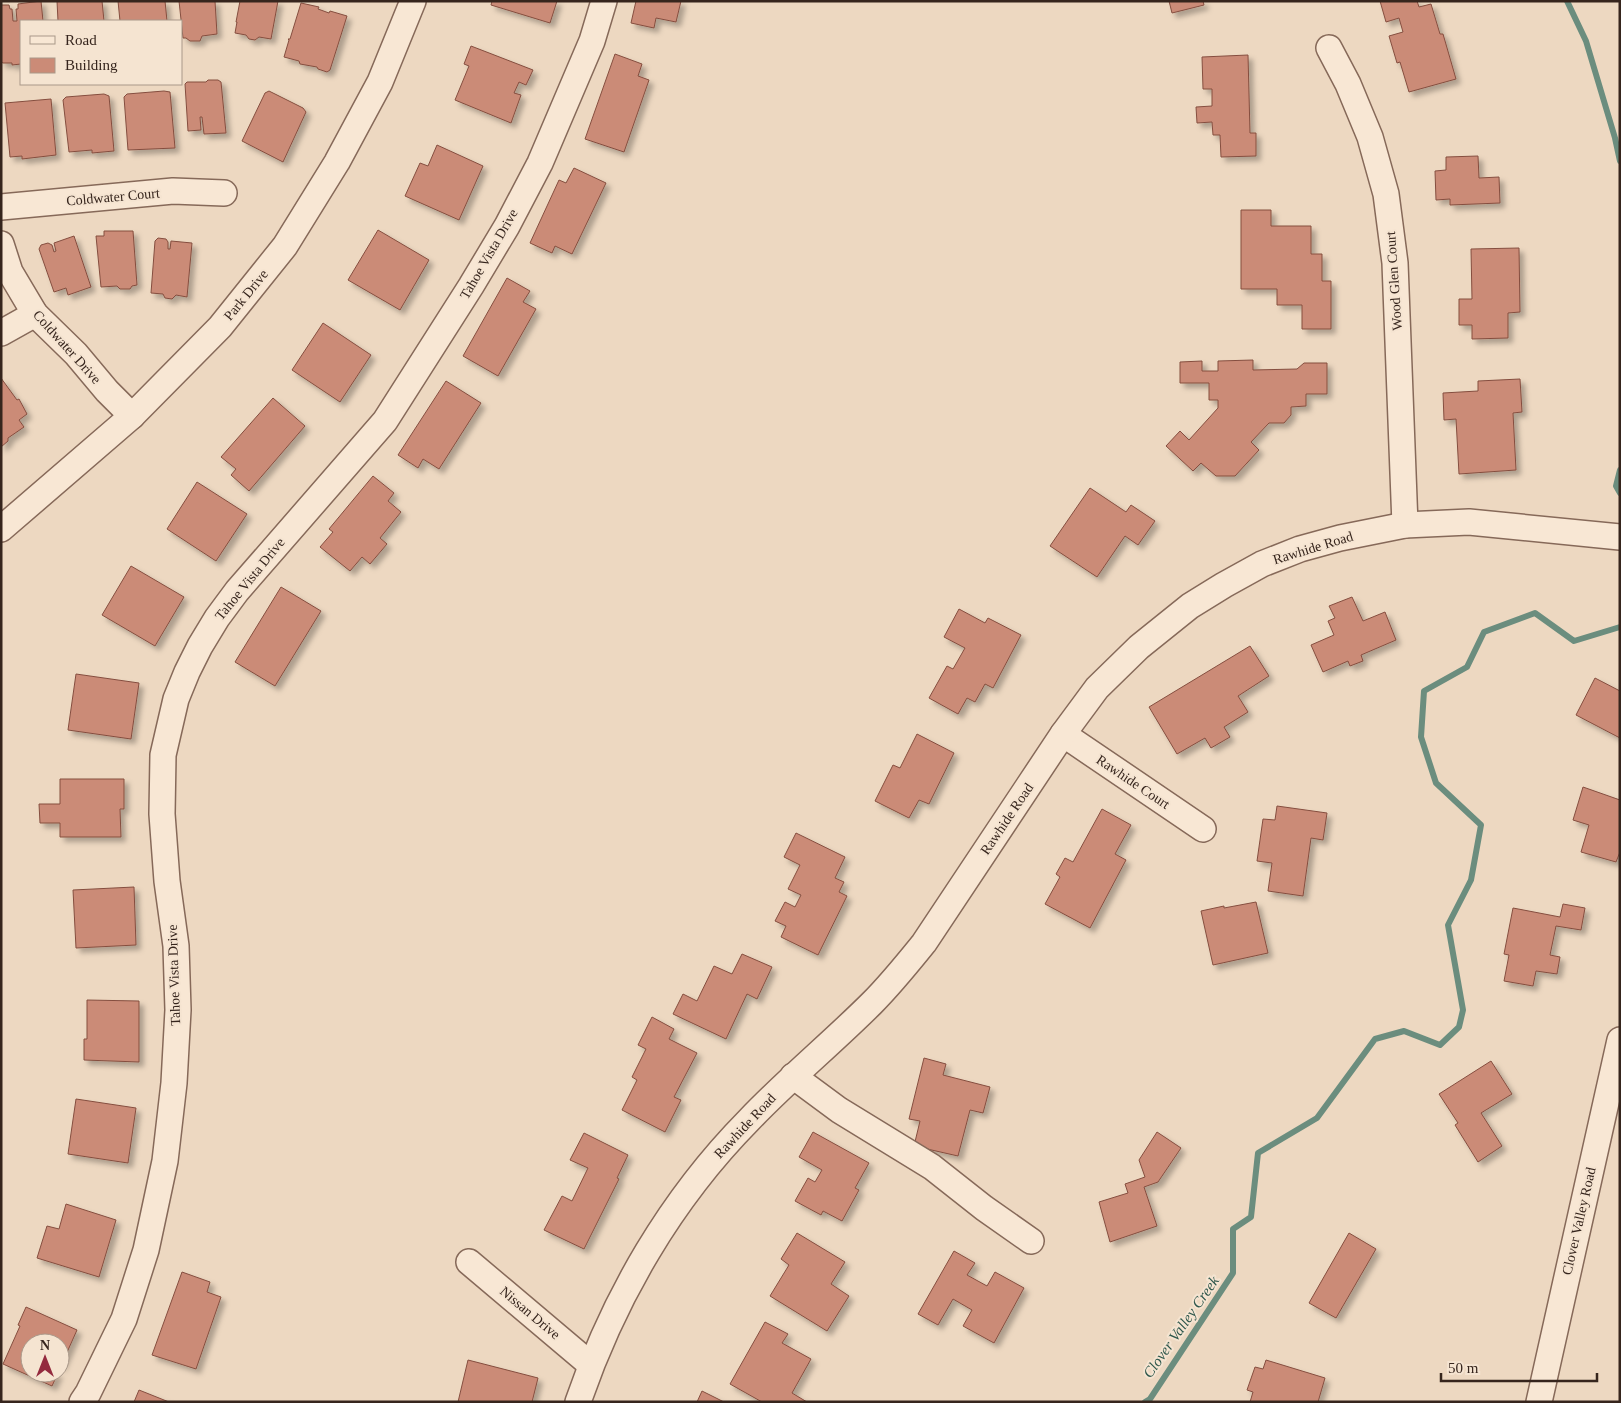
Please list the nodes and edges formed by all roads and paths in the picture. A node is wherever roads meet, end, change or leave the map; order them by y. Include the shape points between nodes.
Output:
1 (414, 1) edge
2 (604, 1) edge
3 (1329, 48) dead end
4 (224, 193) dead end
5 (1, 207) edge
6 (1, 244) edge
7 (35, 314) junction
8 (1, 333) edge
9 (132, 416) junction
10 (1405, 525) junction
11 (1, 529) edge
12 (1620, 537) edge
13 (1063, 734) junction
14 (1203, 829) dead end
15 (1620, 1040) edge
16 (793, 1076) junction
17 (1031, 1241) dead end
18 (469, 1262) dead end
19 (591, 1365) junction
20 (82, 1402) edge
21 (578, 1402) edge
22 (1539, 1402) edge

1 - 9 street, Park Drive via 380,82 337,162 284,246 220,327
2 - 20 street, Tahoe Vista Drive via 592,41 540,163 471,286 385,422 217,618 200,646 176,699 163,755 162,814 176,946 178,1010 165,1161 146,1250 124,1319
3 - 10 street, Wood Glen Court via 1370,137 1386,194 1395,263
4 - 5 street, Coldwater Court via 173,191
6 - 7 street, Coldwater Drive via 10,272
7 - 8 street
7 - 9 street, Coldwater Drive
9 - 11 street, Park Drive
10 - 12 street, Rawhide Road via 1469,522
10 - 13 street, Rawhide Road via 1300,550 1262,564 1224,584 1190,606 1139,647 1097,688
13 - 14 street, Rawhide Court
13 - 16 street, Rawhide Road via 918,950 872,1003
15 - 22 street, Clover Valley Road
16 - 17 street via 839,1110 932,1167
16 - 19 street, Rawhide Road via 747,1121 686,1194 633,1276
18 - 19 street, Nissan Drive
19 - 21 street, Rawhide Road

